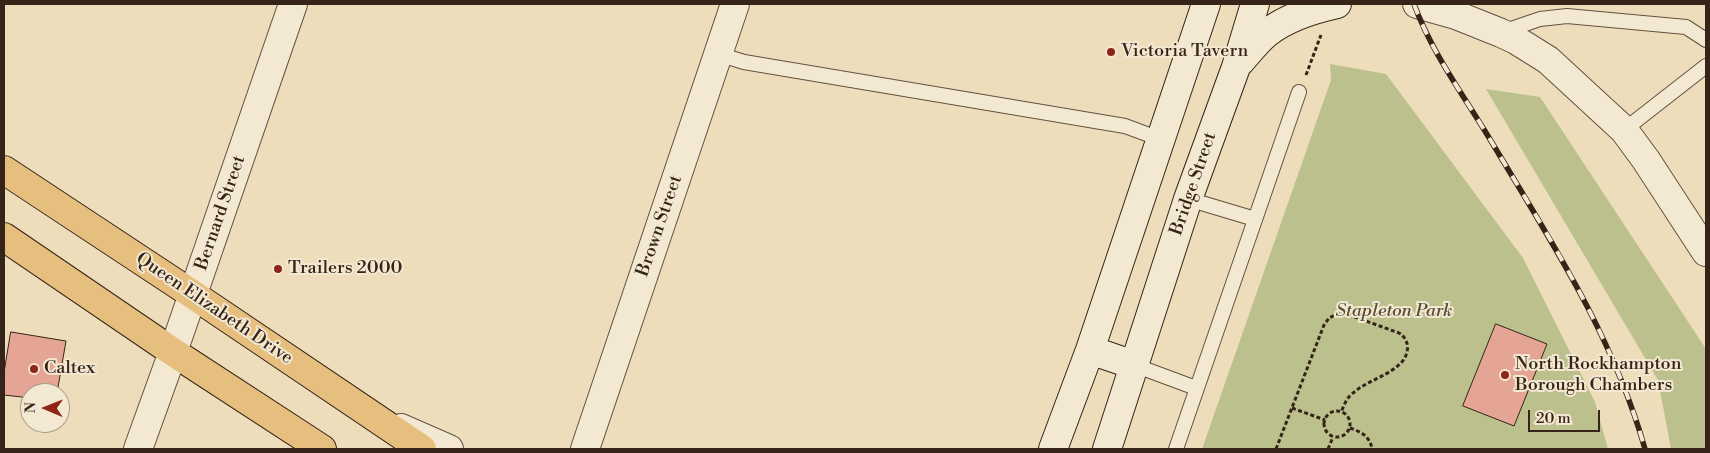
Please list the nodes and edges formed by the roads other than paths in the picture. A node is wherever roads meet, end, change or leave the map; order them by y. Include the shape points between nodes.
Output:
1 (292, 4) edge
2 (736, 4) edge
3 (1206, 4) edge
4 (1255, 4) edge
5 (1335, 4) edge
6 (1417, 4) edge
7 (1501, 33) junction
8 (1706, 39) edge
9 (718, 54) junction
10 (1706, 66) edge
11 (1236, 67) junction
12 (1299, 92) road end
13 (1624, 130) junction
14 (1160, 139) junction
15 (4, 170) edge
16 (1188, 199) junction
17 (1255, 219) junction
18 (4, 237) edge
19 (1706, 252) edge
20 (192, 294) junction
21 (1090, 350) junction
22 (173, 352) junction
23 (1134, 365) junction
24 (1196, 388) junction
25 (372, 415) junction
26 (1107, 448) edge
27 (138, 449) edge
28 (322, 449) edge
29 (422, 449) edge
30 (449, 449) edge
31 (585, 449) edge
32 (1053, 449) edge
33 (1176, 449) edge

1 - 20 street, Bernard Street
2 - 9 street, Brown Street
3 - 14 street
4 - 11 street, Bridge Street
5 - 11 street via 1290,19 1268,32
6 - 7 street
7 - 8 lane via 1540,19 1567,16 1686,27
7 - 13 street via 1548,60
9 - 14 lane via 744,62 1126,126
9 - 31 street, Brown Street
10 - 13 lane
11 - 16 street, Bridge Street
12 - 17 lane
13 - 19 street
14 - 21 street
15 - 20 main road, Queen Elizabeth Drive
16 - 17 lane
16 - 23 street, Bridge Street
17 - 24 lane
18 - 22 main road
20 - 22 street, Bernard Street
20 - 25 main road, Queen Elizabeth Drive
21 - 23 street
21 - 32 street
22 - 27 street, Bernard Street
22 - 28 main road
23 - 24 lane
23 - 26 street, Bridge Street
24 - 33 lane
25 - 29 main road, Queen Elizabeth Drive
25 - 30 street

